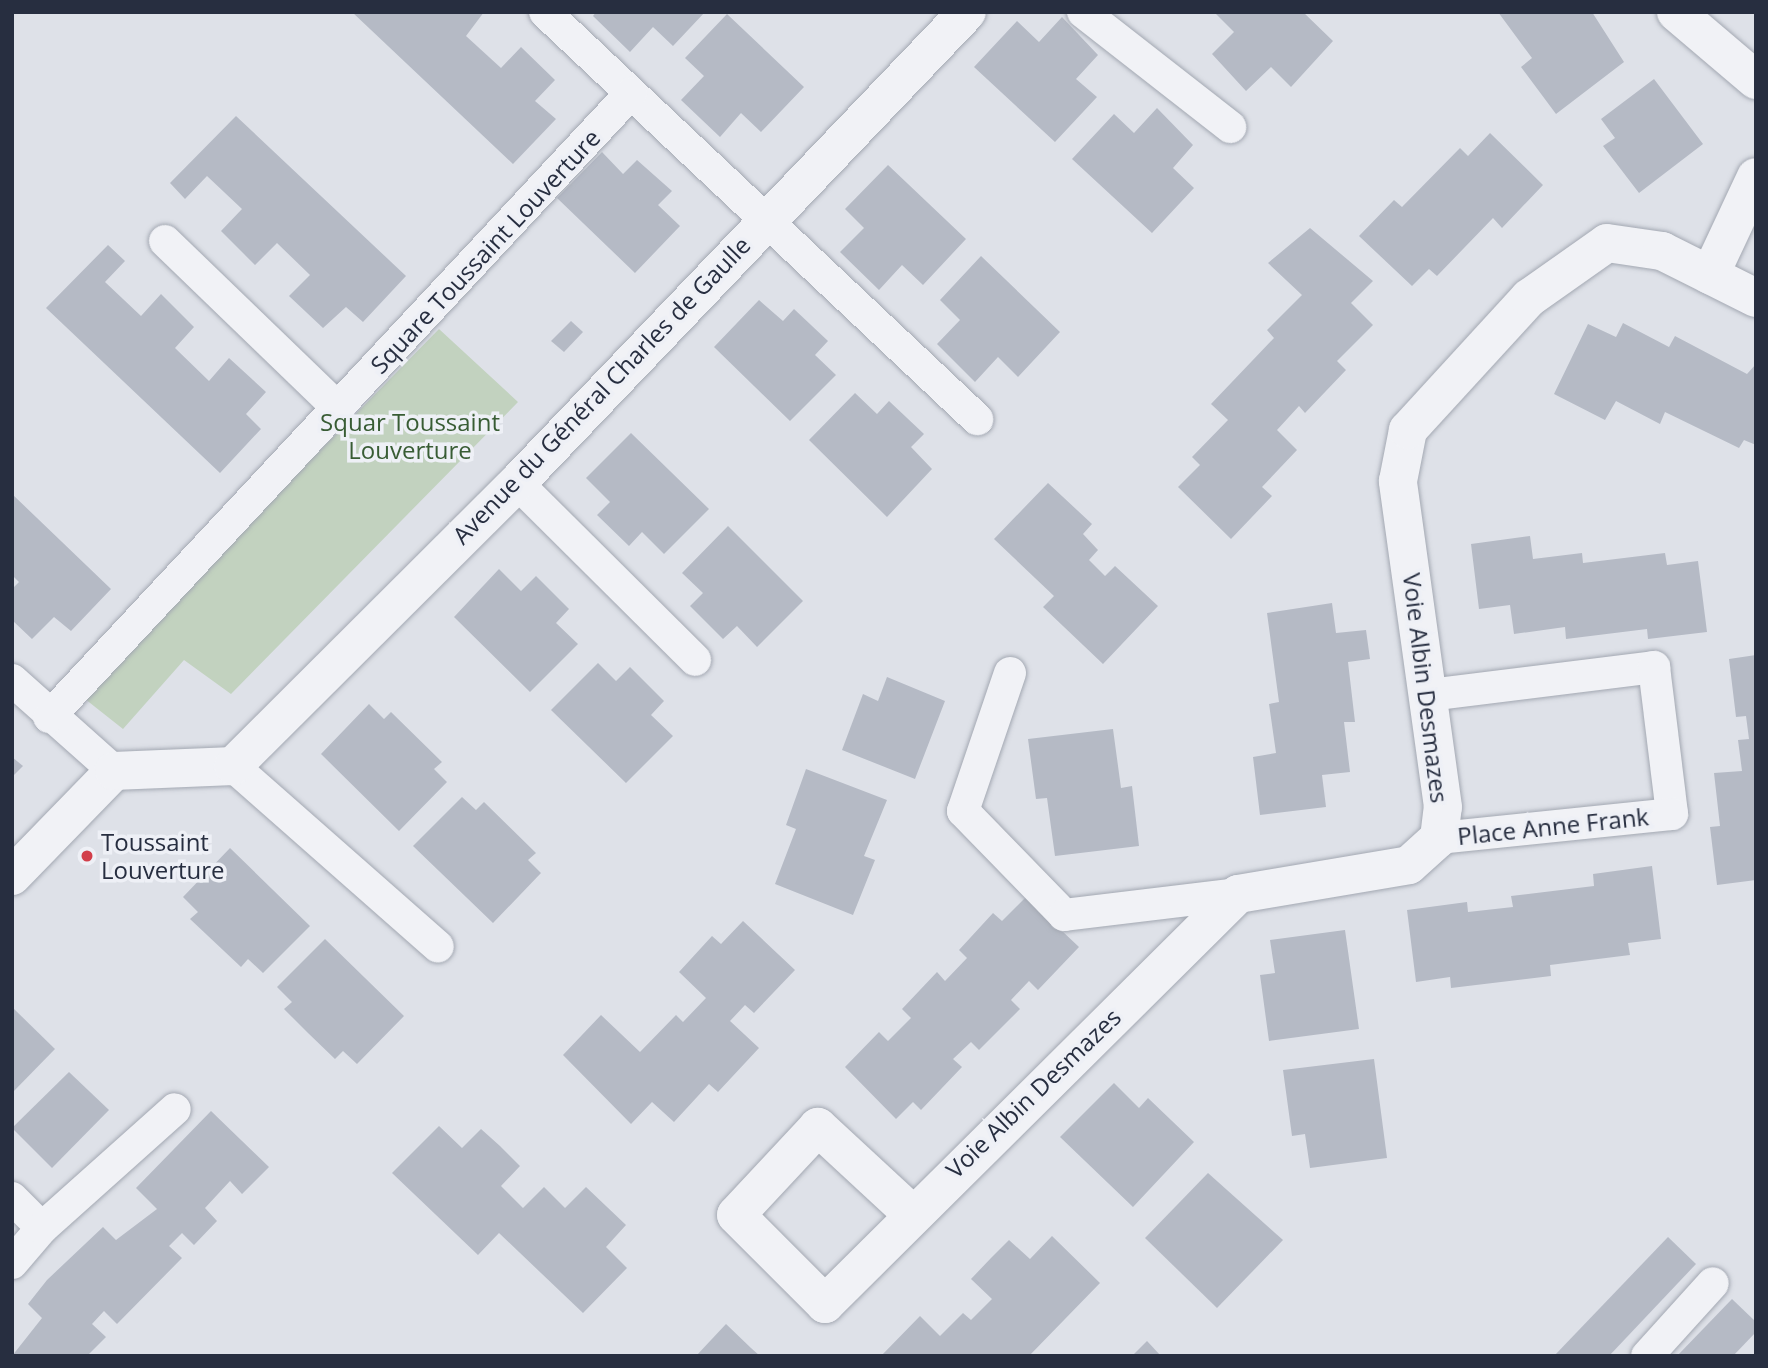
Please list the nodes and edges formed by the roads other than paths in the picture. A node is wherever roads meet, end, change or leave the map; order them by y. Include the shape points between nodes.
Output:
1 (545, 12) edge
2 (967, 12) edge
3 (1083, 12) edge
4 (1676, 12) edge
5 (1756, 80) edge
6 (631, 93) junction
7 (1230, 127) dead end
8 (1756, 177) edge
9 (764, 219) junction
10 (166, 241) dead end
11 (1710, 275) junction
12 (1756, 298) edge
13 (339, 409) junction
14 (977, 419) dead end
15 (517, 484) junction
16 (695, 660) dead end
17 (1010, 673) dead end
18 (12, 680) edge
19 (1430, 695) junction
20 (49, 717) junction
21 (233, 766) junction
22 (114, 771) junction
23 (1439, 838) junction
24 (12, 876) edge
25 (1238, 894) junction
26 (438, 947) dead end
27 (175, 1109) dead end
28 (12, 1198) edge
29 (911, 1213) junction
30 (42, 1228) junction
31 (12, 1263) edge
32 (1713, 1283) dead end
33 (1647, 1356) edge

1 - 6 lane
2 - 9 street, Avenue du Général Charles de Gaulle
3 - 7 lane
4 - 5 street
6 - 9 lane
6 - 13 lane, Square Toussaint Louverture
8 - 11 street
9 - 14 lane
9 - 15 street, Avenue du Général Charles de Gaulle
10 - 13 lane
11 - 12 street, Voie Albin Desmazes
11 - 19 street, Voie Albin Desmazes via 1662,251 1607,243 1529,298 1408,430 1398,481
13 - 20 lane, Square Toussaint Louverture
15 - 16 lane
15 - 21 street, Avenue du Général Charles de Gaulle
17 - 25 lane via 963,811 1064,915
18 - 20 lane
19 - 23 street, Voie Albin Desmazes via 1443,807
19 - 23 lane, Place Anne Frank via 1654,667 1672,814
20 - 22 lane
21 - 22 street
21 - 26 lane
22 - 24 street
23 - 25 street, Voie Albin Desmazes via 1409,865
25 - 29 street, Voie Albin Desmazes
27 - 30 lane
28 - 30 lane
29 - 29 street, Voie Albin Desmazes via 825,1304 736,1214 818,1127
30 - 31 lane
32 - 33 lane

